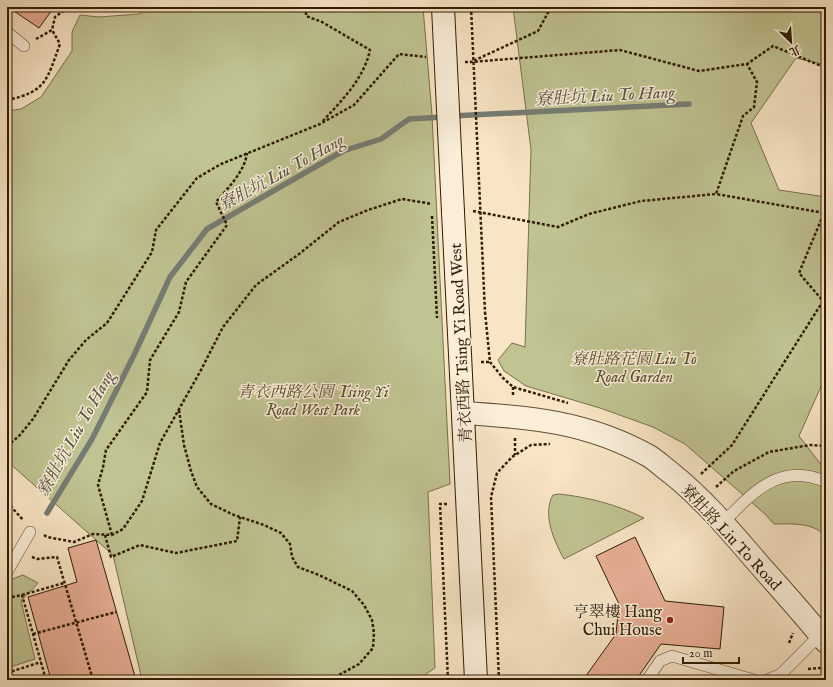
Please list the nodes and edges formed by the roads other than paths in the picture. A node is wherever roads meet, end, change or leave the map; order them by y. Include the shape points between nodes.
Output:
1 (443, 7) edge
2 (7, 32) edge
3 (24, 46) road end
4 (463, 413) junction
5 (826, 482) edge
6 (723, 523) junction
7 (29, 528) road end
8 (7, 572) edge
9 (823, 638) edge
10 (782, 677) edge
11 (476, 680) edge
12 (647, 680) edge
13 (754, 680) edge
14 (767, 680) edge

1 - 4 main road, 青衣西路 Tsing Yi Road West, bridge
2 - 3 lane
4 - 6 main road, 寮肚路 Liu To Road via 514,416 554,422 584,428 617,441 651,457 688,487
4 - 11 main road, 青衣西路 Tsing Yi Road West
5 - 6 lane via 806,475 769,482 751,494
6 - 9 main road, 寮肚路 Liu To Road
7 - 8 lane
9 - 10 lane
10 - 14 lane
12 - 13 lane via 660,661 672,656

